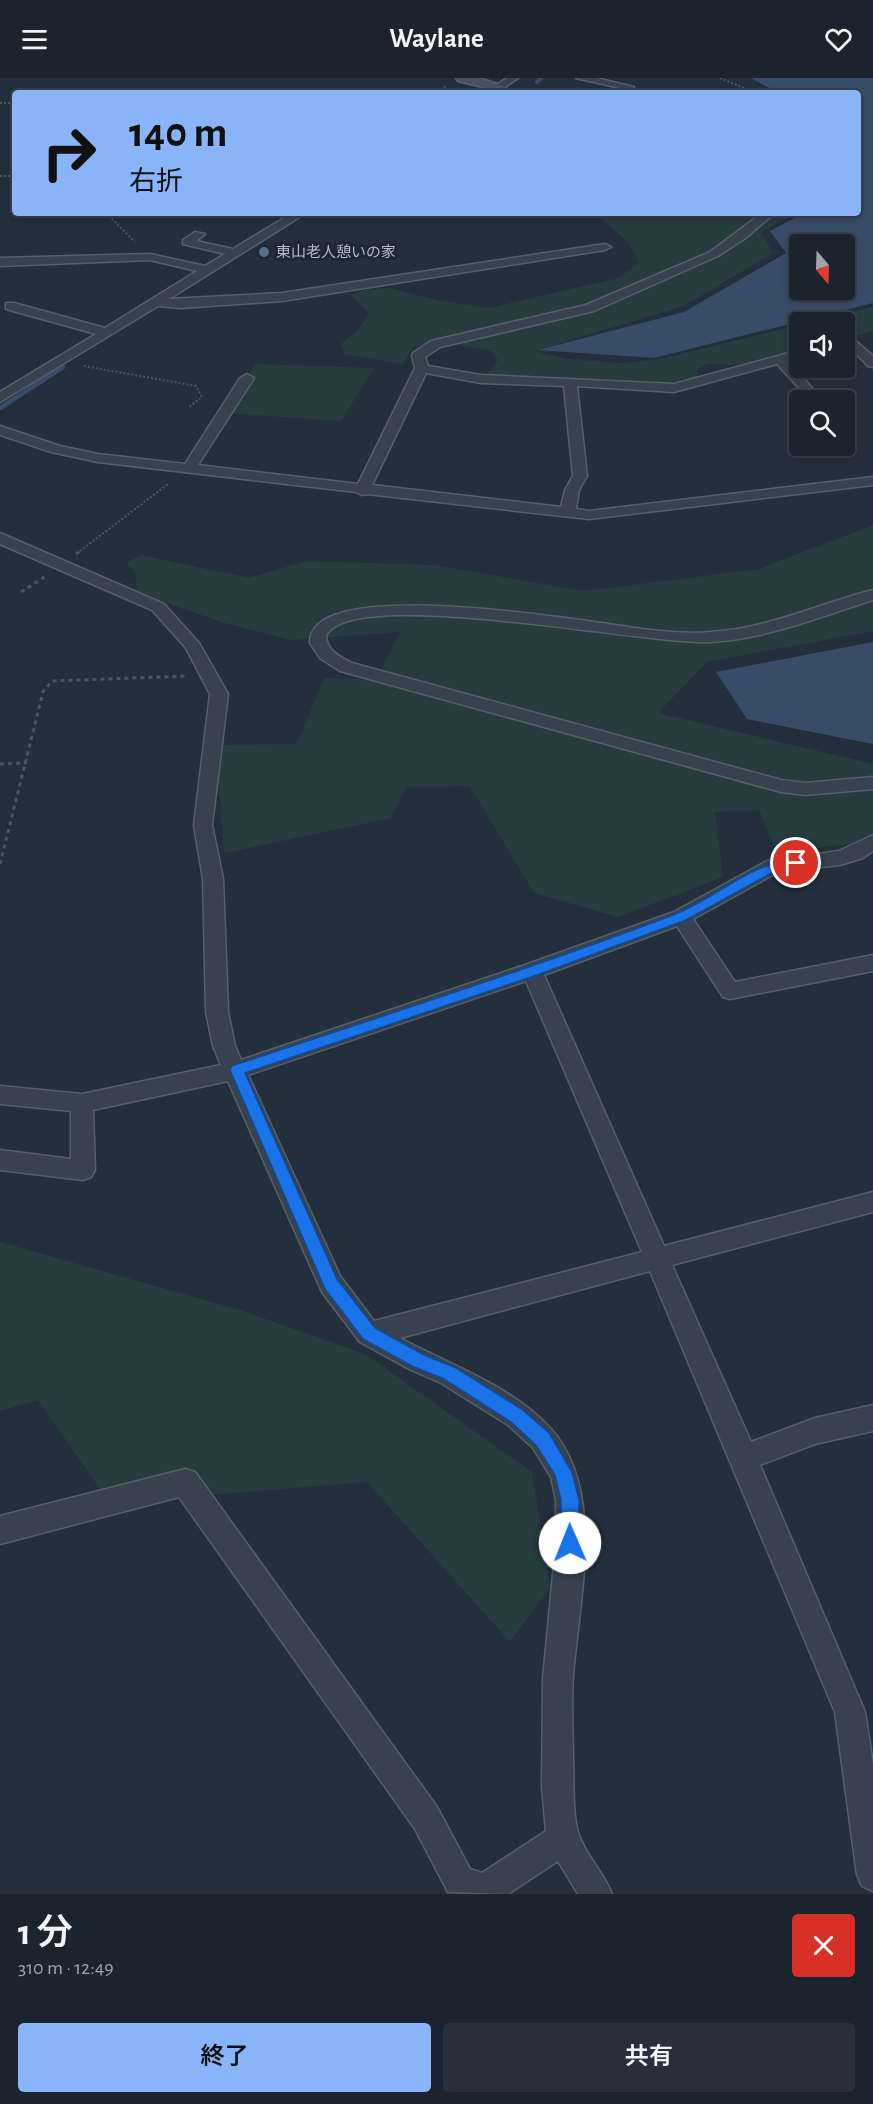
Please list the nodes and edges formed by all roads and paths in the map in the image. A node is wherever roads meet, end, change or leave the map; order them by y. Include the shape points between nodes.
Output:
1 (463, 78) edge
2 (513, 78) edge
3 (580, 78) edge
4 (720, 78) edge
5 (629, 87) dead end
6 (494, 90) edge
7 (749, 90) edge
8 (109, 216) edge
9 (295, 216) edge
10 (765, 216) edge
11 (199, 234) dead end
12 (604, 247) dead end
13 (232, 253) junction
14 (150, 257) junction
15 (0, 262) edge
16 (206, 270) junction
17 (157, 302) junction
18 (10, 306) dead end
19 (108, 333) junction
20 (855, 342) edge
21 (789, 357) edge
22 (780, 359) junction
23 (61, 362) junction
24 (873, 363) edge
25 (422, 368) junction
26 (247, 378) dead end
27 (570, 382) junction
28 (808, 390) edge
29 (0, 398) edge
30 (189, 407) dead end
31 (0, 430) edge
32 (185, 469) junction
33 (873, 481) edge
34 (362, 490) junction
35 (568, 512) junction
36 (0, 538) edge
37 (62, 564) junction
38 (21, 592) dead end
39 (873, 595) edge
40 (211, 675) junction
41 (26, 763) junction
42 (0, 764) edge
43 (873, 783) edge
44 (873, 842) edge
45 (0, 864) edge
46 (681, 917) junction
47 (873, 963) edge
48 (532, 971) junction
49 (237, 1070) junction
50 (0, 1095) edge
51 (82, 1103) junction
52 (0, 1160) edge
53 (873, 1202) edge
54 (657, 1258) junction
55 (369, 1334) junction
56 (873, 1418) edge
57 (744, 1458) junction
58 (0, 1530) edge
59 (563, 1839) junction
60 (873, 1875) edge
61 (596, 1894) edge

1 - 6 street
2 - 6 street
3 - 5 street
4 - 7 path
8 - 14 path
9 - 13 street
10 - 25 street via 714,254 590,308 436,344 418,356
11 - 13 street via 187,242
12 - 17 street via 282,297
13 - 16 street
14 - 15 street
14 - 16 street
16 - 17 street
17 - 19 street
18 - 19 street
19 - 23 street
20 - 24 street
21 - 22 street
22 - 27 street via 674,388
22 - 28 street
23 - 29 street
23 - 30 path via 196,386 202,397
25 - 27 street via 482,382
25 - 34 street
26 - 32 street
27 - 35 street via 580,476 572,490
31 - 32 street via 98,458
32 - 34 street
32 - 37 path
33 - 35 street via 589,515
34 - 35 street
36 - 37 street
37 - 38 path
37 - 40 street via 158,607
39 - 43 street via 761,628 689,638 486,614 359,612 326,624 319,632 317,644 321,653 346,667 781,786 804,789
40 - 41 path via 52,681 43,692
40 - 49 street via 219,694 204,825 213,879 217,1012 224,1046
41 - 42 path
41 - 45 path
44 - 46 street via 840,858 774,866
46 - 47 street via 730,991
46 - 48 street
48 - 49 street
48 - 54 street
49 - 51 street
49 - 55 street via 331,1284
50 - 51 street
51 - 52 street via 83,1170
53 - 54 street
54 - 55 street
54 - 57 street
55 - 59 street via 450,1374 517,1416 542,1439 563,1472 570,1500 558,1679 558,1787
56 - 57 street via 815,1431
57 - 60 street via 850,1712
58 - 59 street via 184,1482 426,1818 459,1881 485,1890
59 - 61 street

